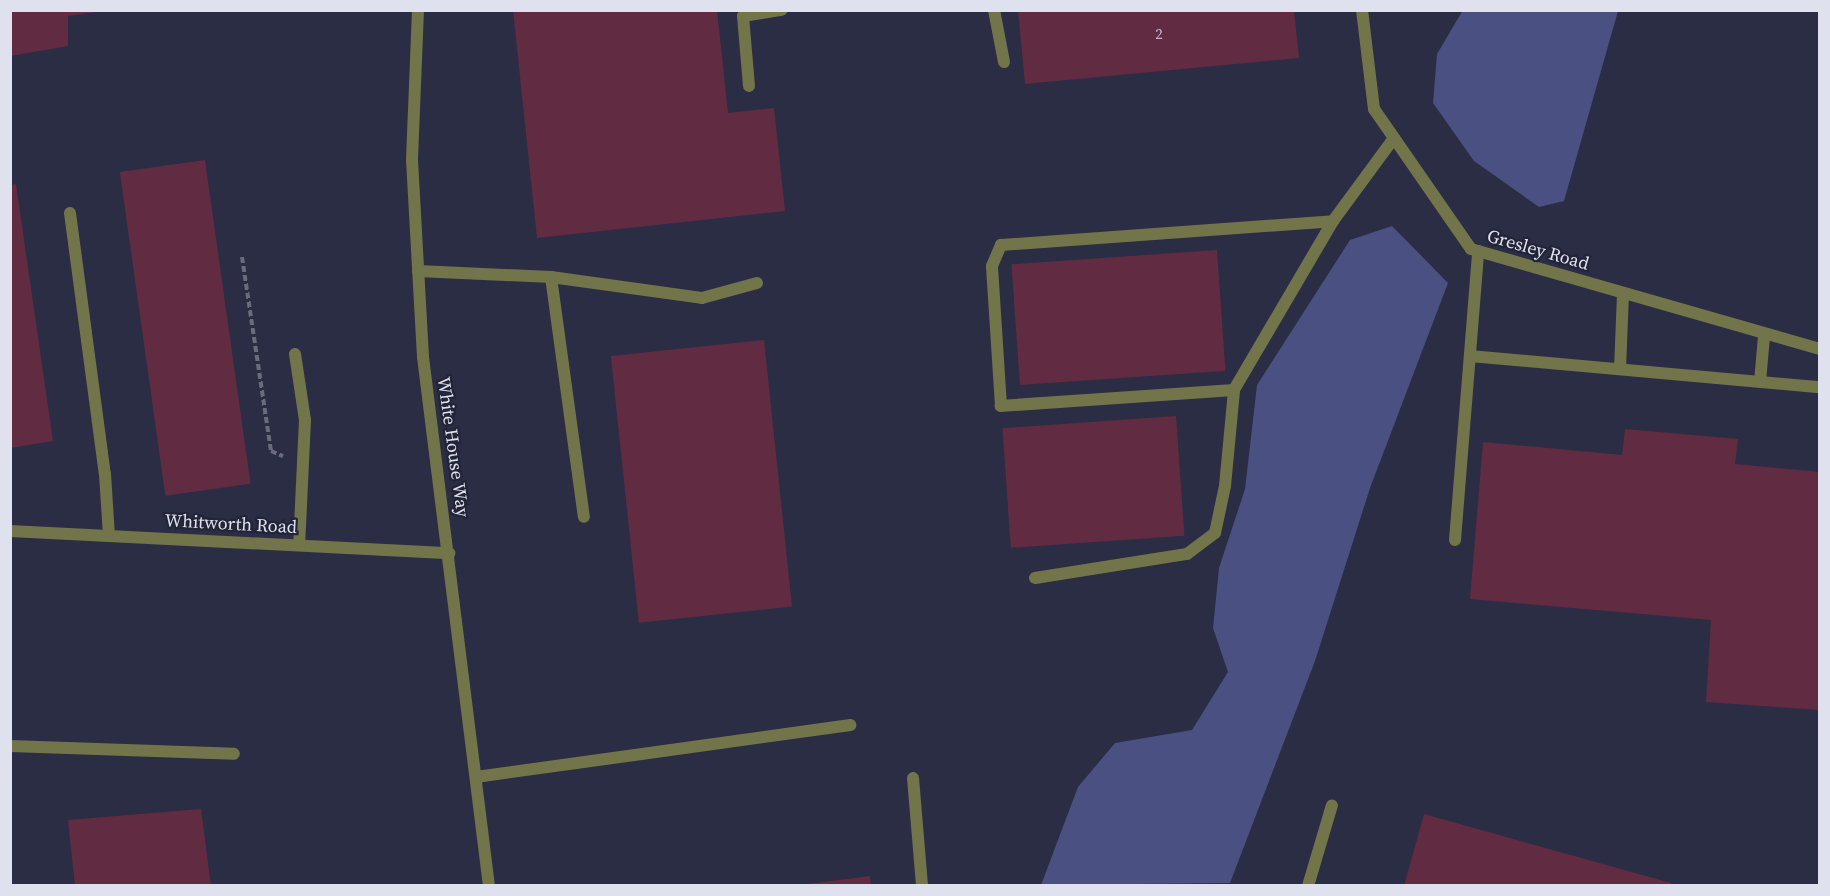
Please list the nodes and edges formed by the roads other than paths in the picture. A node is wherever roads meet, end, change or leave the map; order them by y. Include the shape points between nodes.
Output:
1 (418, 10) edge
2 (782, 10) edge
3 (994, 10) edge
4 (1362, 10) edge
5 (743, 13) edge
6 (1004, 62) dead end
7 (749, 86) dead end
8 (1394, 138) junction
9 (70, 213) dead end
10 (1333, 221) junction
11 (1478, 251) junction
12 (418, 271) junction
13 (551, 277) junction
14 (757, 283) dead end
15 (1623, 294) junction
16 (1764, 336) junction
17 (1820, 349) edge
18 (295, 354) dead end
19 (1470, 356) junction
20 (1620, 369) junction
21 (1760, 382) junction
22 (1820, 387) edge
23 (1234, 390) junction
24 (584, 517) dead end
25 (10, 531) edge
26 (109, 536) junction
27 (1455, 540) dead end
28 (299, 545) junction
29 (449, 553) junction
30 (1035, 578) dead end
31 (850, 725) dead end
32 (10, 746) edge
33 (234, 754) dead end
34 (476, 777) junction
35 (913, 778) dead end
36 (1332, 805) dead end
37 (489, 885) edge
38 (922, 885) edge
39 (1308, 885) edge

1 - 12 street, White House Way via 412,160
2 - 5 street
3 - 6 street
4 - 8 street, Gresley Road via 1374,109
5 - 7 street
8 - 10 street
8 - 11 street, Gresley Road via 1471,249
9 - 26 street via 105,474
10 - 23 street
10 - 23 street via 1001,245 992,266 1001,406
11 - 15 street, Gresley Road
11 - 19 street
12 - 13 street
12 - 29 street, White House Way via 423,357
13 - 14 street via 702,298
13 - 24 street
15 - 16 street, Gresley Road
15 - 20 street
16 - 17 street, Gresley Road
16 - 21 street
18 - 28 street via 305,420
19 - 20 street
19 - 27 street
20 - 21 street
21 - 22 street
23 - 30 street via 1225,486 1215,533 1187,554
25 - 26 street, Whitworth Road
26 - 28 street, Whitworth Road
28 - 29 street, Whitworth Road
29 - 34 street, White House Way
31 - 34 street
32 - 33 street
34 - 37 street, White House Way
35 - 38 street
36 - 39 street

